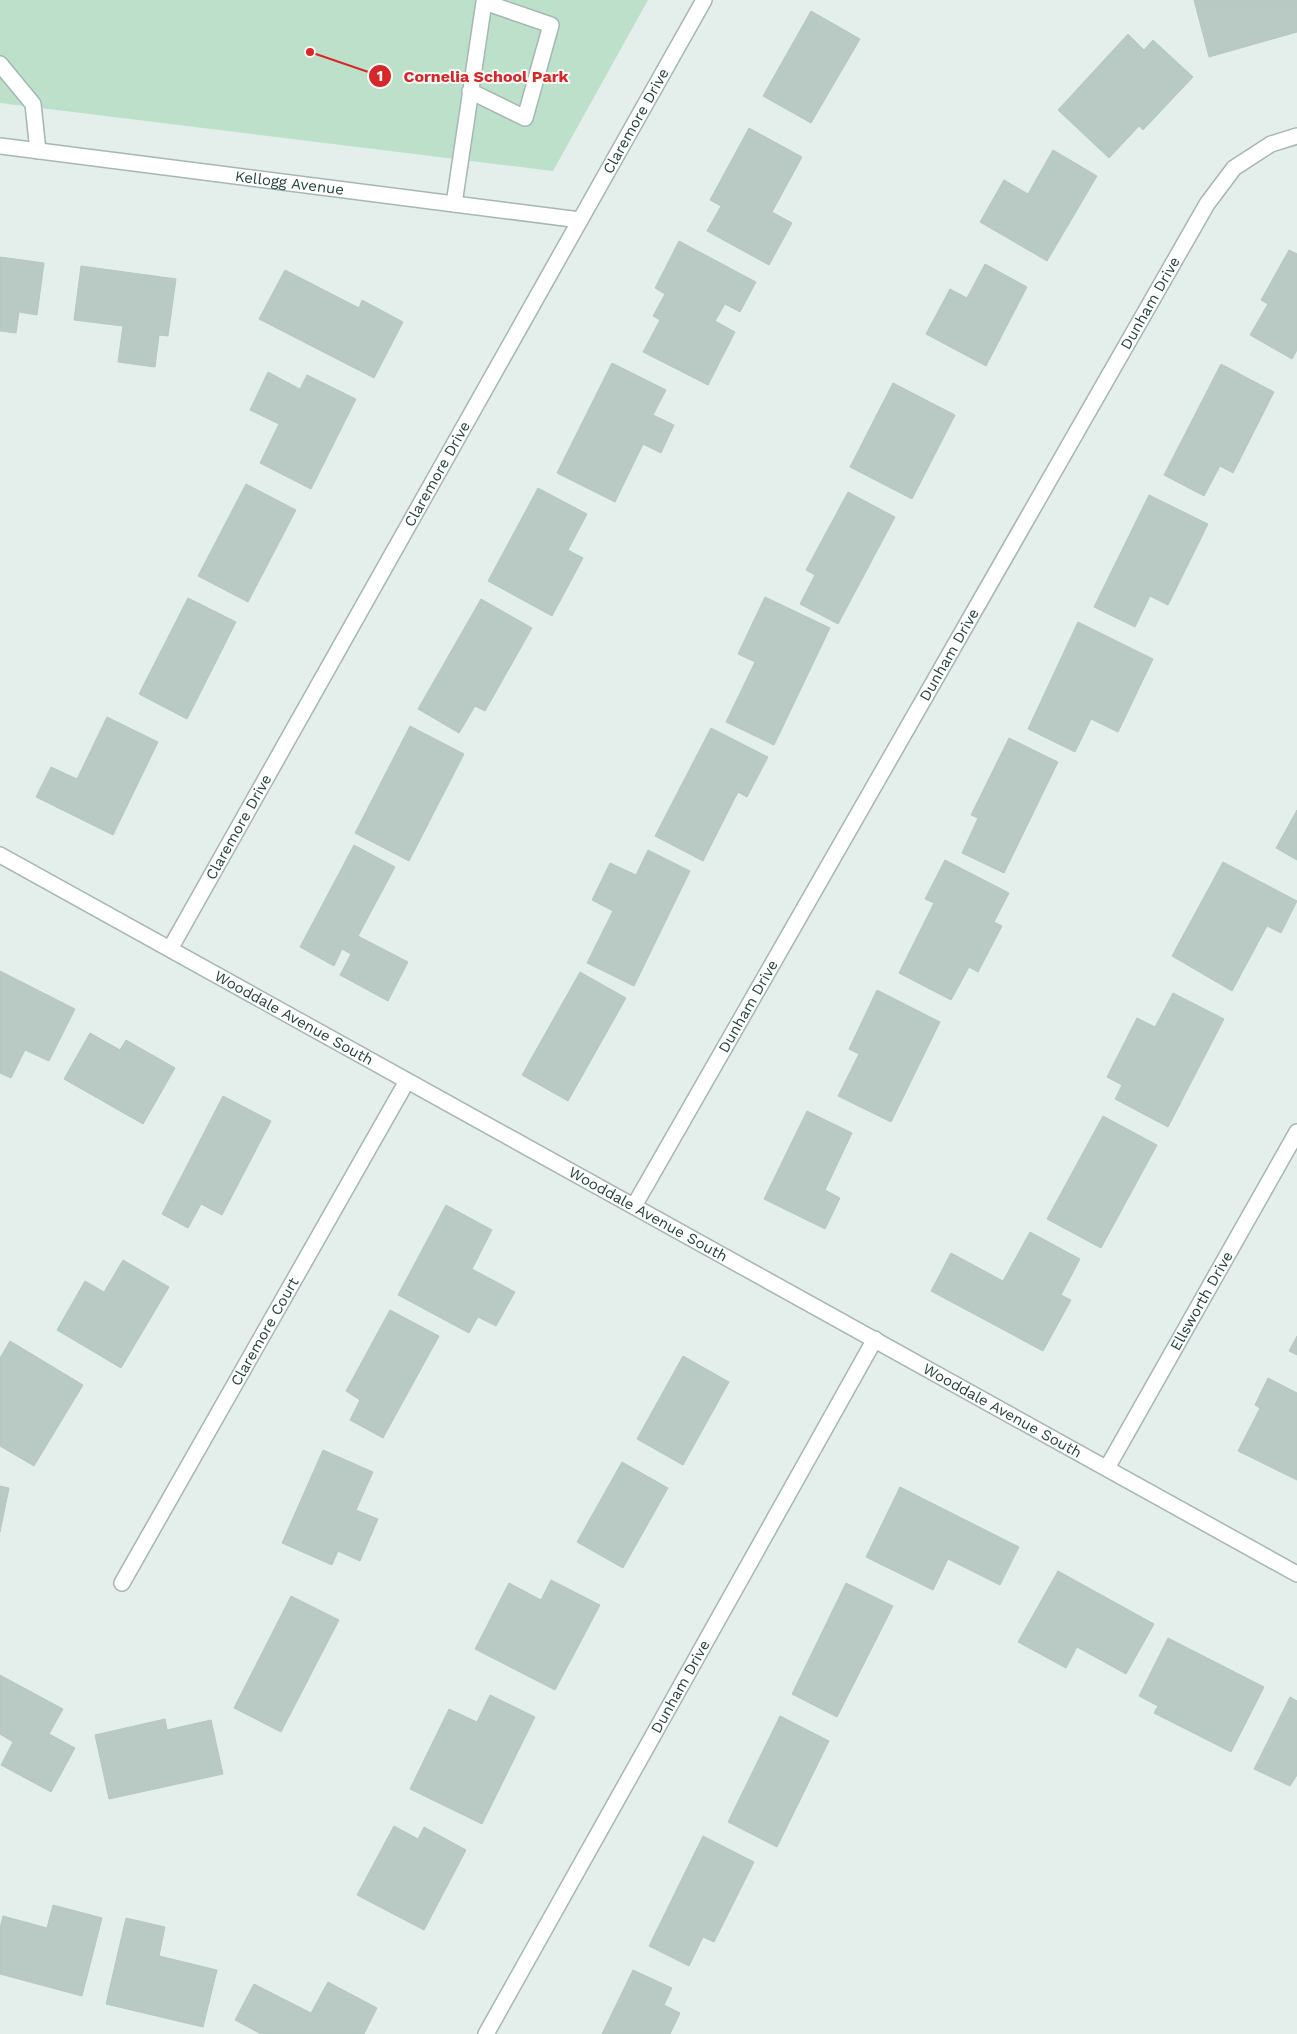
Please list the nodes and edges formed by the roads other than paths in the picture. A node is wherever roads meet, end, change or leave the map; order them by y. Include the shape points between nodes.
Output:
1 (704, 0) edge
2 (0, 64) edge
3 (470, 91) junction
4 (1297, 136) edge
5 (0, 146) edge
6 (38, 151) junction
7 (454, 204) junction
8 (580, 220) junction
9 (0, 855) edge
10 (170, 949) junction
11 (406, 1081) junction
12 (1297, 1132) edge
13 (634, 1206) junction
14 (875, 1339) junction
15 (1106, 1468) junction
16 (1297, 1574) edge
17 (122, 1583) dead end
18 (486, 2034) edge

1 - 8 street, Claremore Drive
2 - 6 street via 33,104
3 - 3 street via 484,2 550,25 526,118
3 - 7 street
4 - 13 street, Dunham Drive via 1271,144 1234,168 1207,204
5 - 6 street, Kellogg Avenue
6 - 7 street, Kellogg Avenue
7 - 8 street, Kellogg Avenue
8 - 10 street, Claremore Drive
9 - 10 street, Wooddale Avenue South
10 - 11 street, Wooddale Avenue South
11 - 13 street, Wooddale Avenue South
11 - 17 street, Claremore Court
12 - 15 street, Ellsworth Drive
13 - 14 street, Wooddale Avenue South
14 - 15 street, Wooddale Avenue South
14 - 18 street, Dunham Drive
15 - 16 street, Wooddale Avenue South

